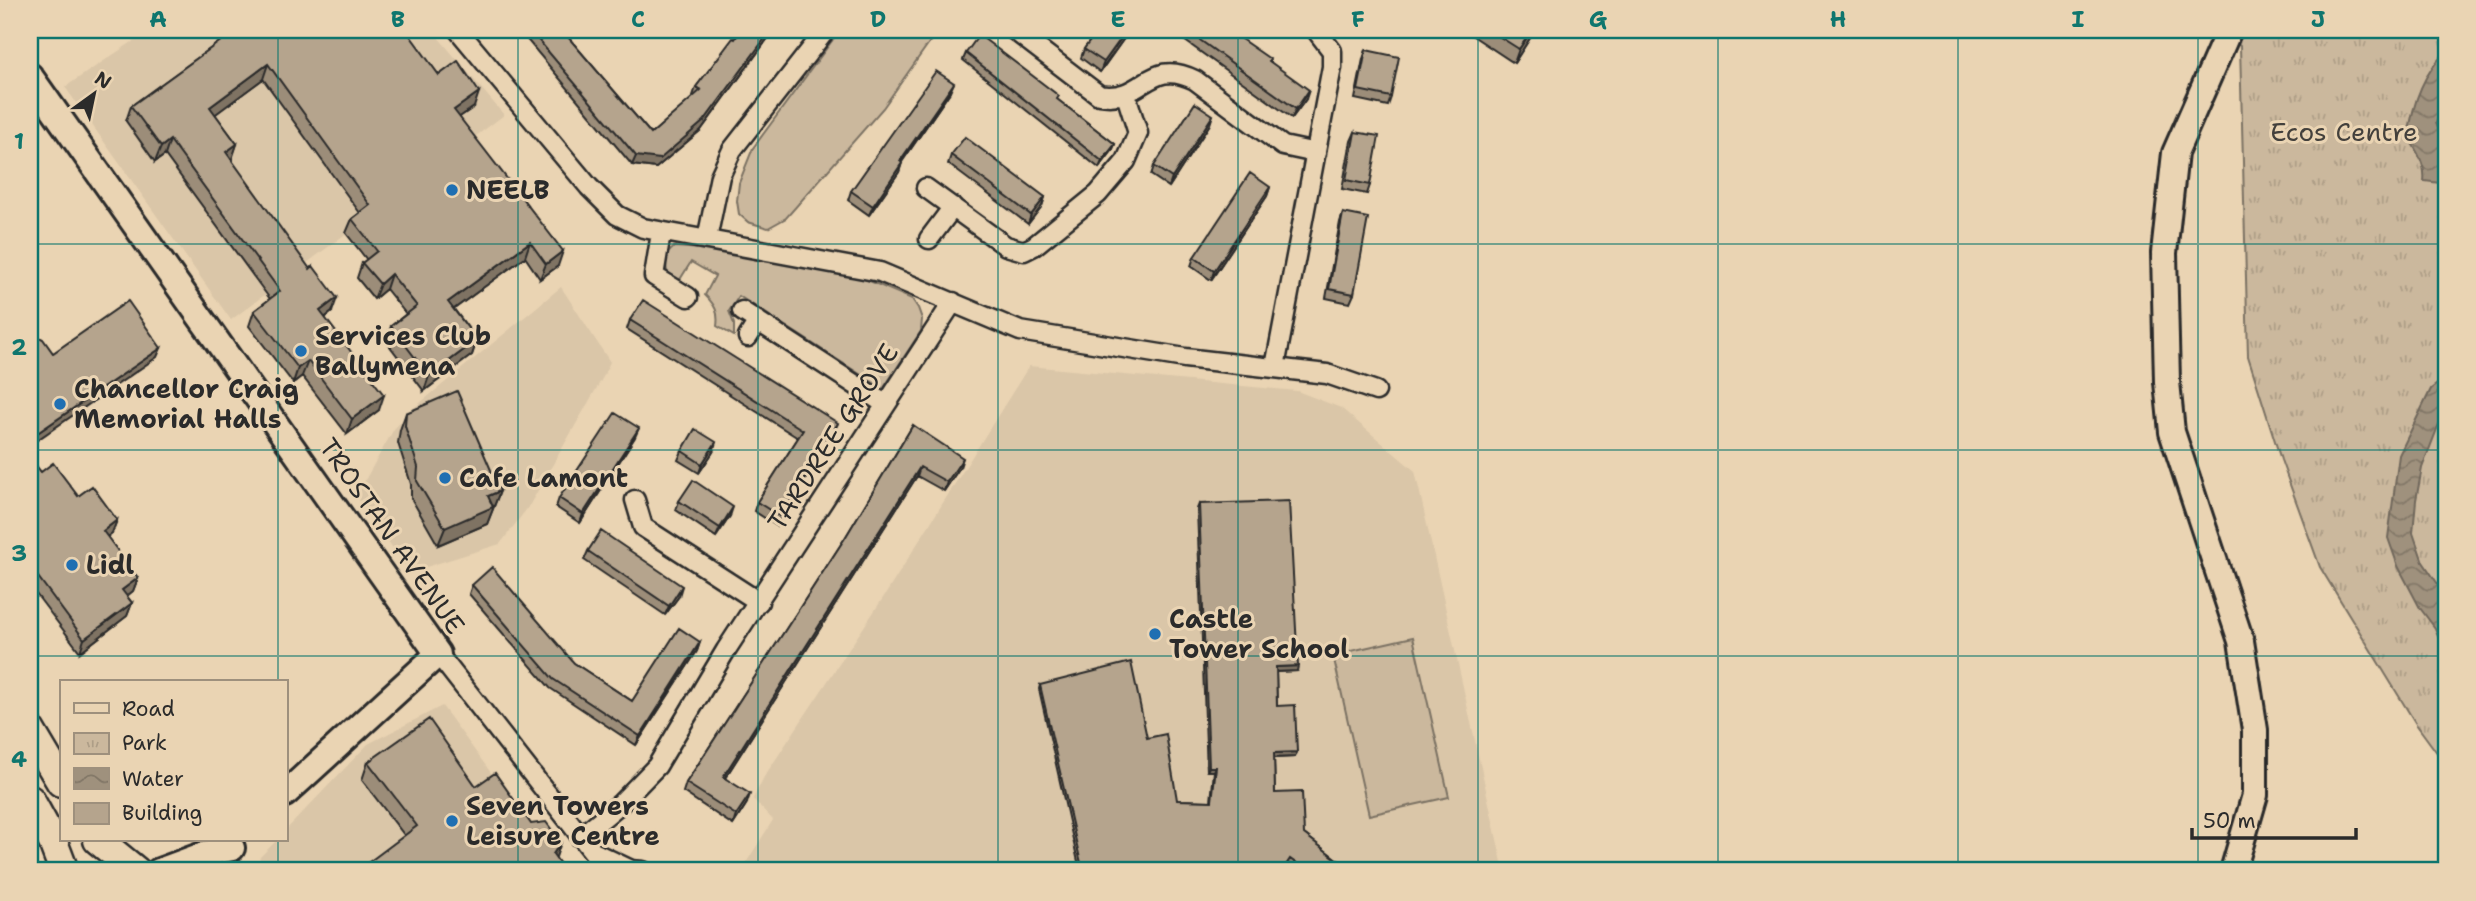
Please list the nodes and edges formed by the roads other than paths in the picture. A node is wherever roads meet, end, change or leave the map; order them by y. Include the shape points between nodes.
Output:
1 (458, 30) edge
2 (826, 30) edge
3 (1014, 30) edge
4 (1317, 30) edge
5 (2229, 30) edge
6 (30, 76) edge
7 (1126, 95) junction
8 (1316, 153) junction
9 (926, 188) dead end
10 (953, 207) junction
11 (661, 233) junction
12 (707, 239) junction
13 (929, 239) dead end
14 (688, 297) dead end
15 (953, 302) junction
16 (742, 310) dead end
17 (1275, 367) junction
18 (1376, 391) dead end
19 (885, 404) junction
20 (635, 500) dead end
21 (759, 602) junction
22 (438, 654) junction
23 (30, 730) edge
24 (60, 780) edge
25 (287, 791) edge
26 (30, 800) edge
27 (580, 838) junction
28 (100, 842) edge
29 (593, 852) junction
30 (232, 853) edge
31 (64, 871) edge
32 (136, 871) edge
33 (159, 871) edge
34 (605, 871) edge
35 (643, 871) edge
36 (2233, 871) edge

1 - 11 street via 589,187 626,220
2 - 12 street via 732,150 720,176
3 - 7 street via 1099,96
4 - 8 street via 1333,58
5 - 36 street via 2175,153 2164,253 2166,382 2172,432 2241,641 2255,730 2255,795
6 - 22 street, TROSTAN AVENUE
7 - 8 street via 1159,74 1180,73 1283,146
7 - 10 street via 1139,133 1126,161 1098,194 1034,246 1024,251 1006,247
8 - 17 street
9 - 10 street
10 - 13 street
11 - 12 street
11 - 14 street via 654,276
12 - 15 street via 880,272
15 - 17 street via 1020,331 1185,358
15 - 19 street, TARDREE GROVE
16 - 19 street via 753,329
17 - 18 street via 1326,373
19 - 21 street, TARDREE GROVE
20 - 21 street via 643,527
21 - 27 street, TARDREE GROVE via 657,766
22 - 25 street
22 - 27 street, TROSTAN AVENUE
23 - 24 main road
26 - 31 main road
27 - 29 street, TROSTAN AVENUE
28 - 32 main road
29 - 34 street, TROSTAN AVENUE
29 - 35 street, TROSTAN AVENUE
30 - 33 street via 205,854

